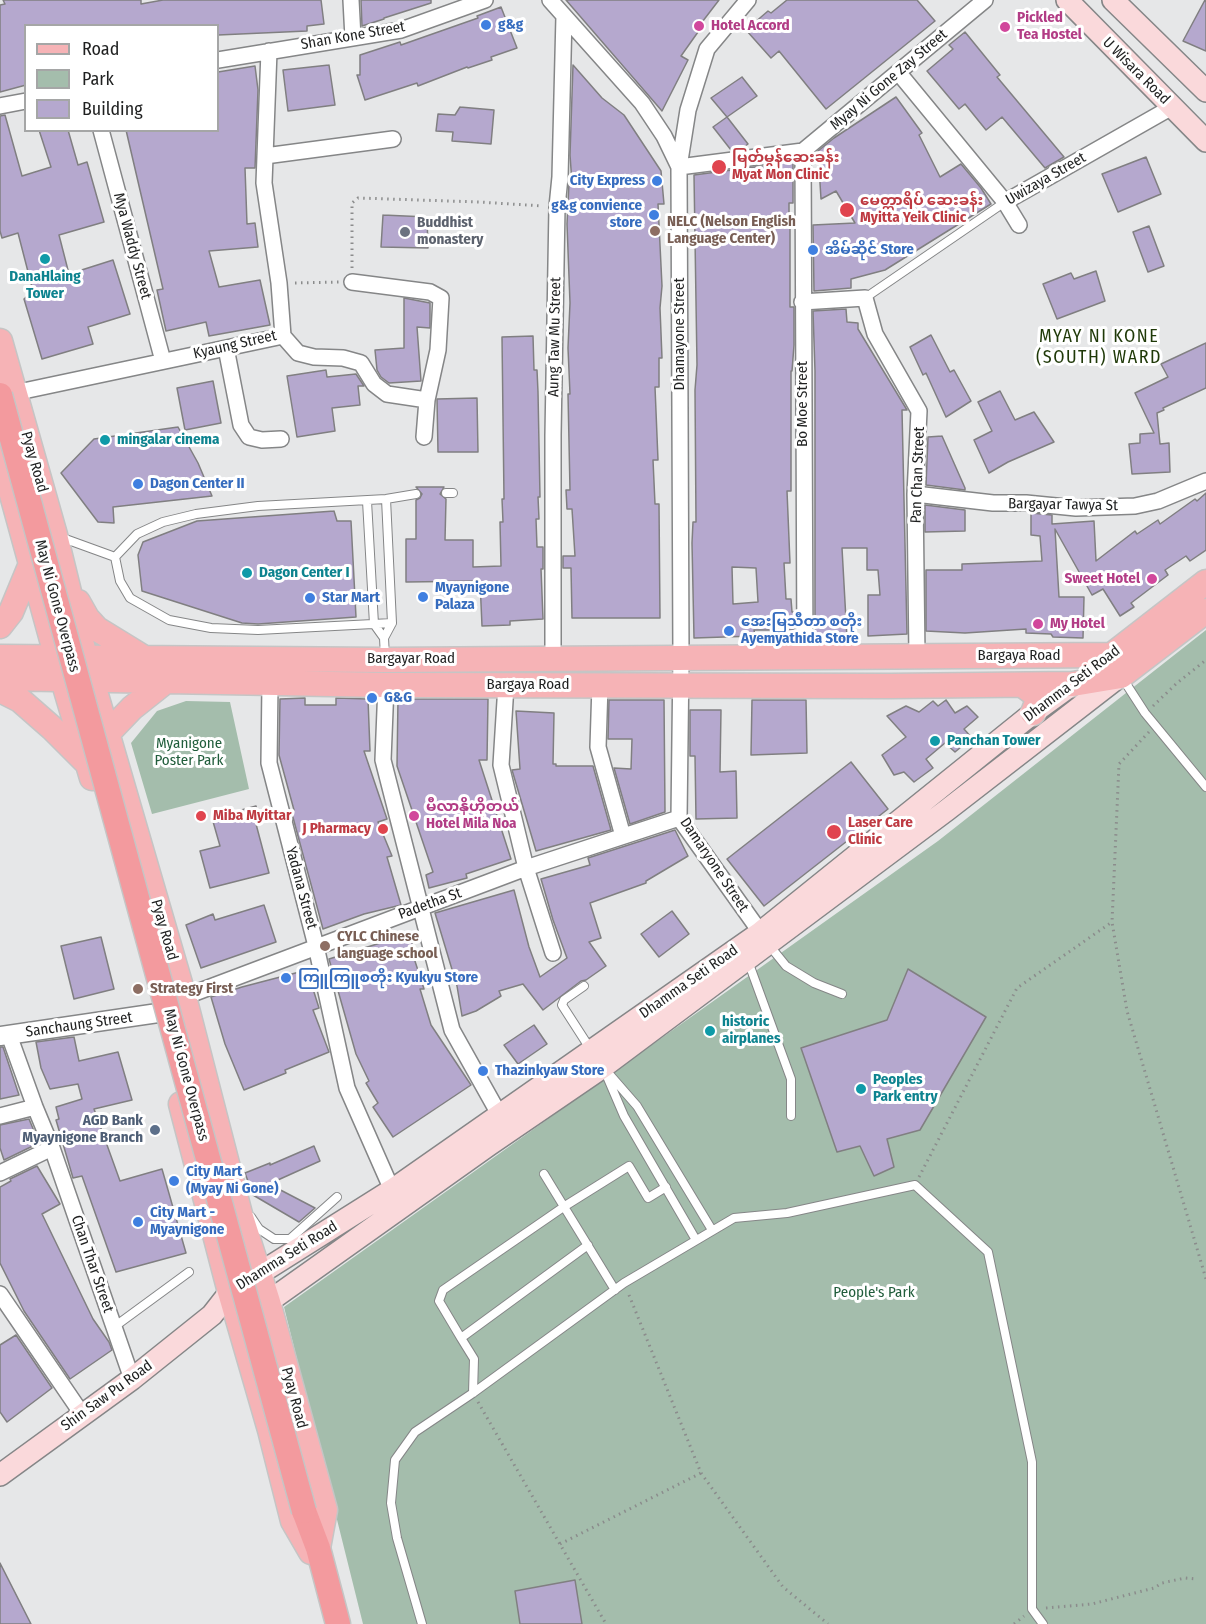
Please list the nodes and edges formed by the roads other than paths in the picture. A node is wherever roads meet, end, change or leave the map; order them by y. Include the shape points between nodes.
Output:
1 (351, 0) edge
2 (485, 0) edge
3 (550, 0) edge
4 (748, 0) edge
5 (985, 0) edge
6 (1067, 0) edge
7 (1113, 0) edge
8 (564, 16) junction
9 (353, 38) junction
10 (269, 51) junction
11 (219, 60) edge
12 (898, 72) junction
13 (1206, 90) edge
14 (24, 101) edge
15 (0, 106) edge
16 (1172, 107) junction
17 (102, 132) edge
18 (393, 140) dead end
19 (1206, 141) edge
20 (803, 151) junction
21 (265, 156) junction
22 (679, 167) junction
23 (1005, 202) junction
24 (1019, 225) dead end
25 (352, 282) road end
26 (866, 298) junction
27 (802, 302) junction
28 (283, 336) junction
29 (0, 341) edge
30 (226, 348) junction
31 (163, 361) junction
32 (7, 394) edge
33 (427, 400) junction
34 (424, 437) dead end
35 (281, 439) dead end
36 (0, 451) edge
37 (1206, 481) edge
38 (416, 494) dead end
39 (915, 494) junction
40 (386, 499) junction
41 (368, 501) junction
42 (55, 535) junction
43 (115, 557) junction
44 (31, 564) junction
45 (1206, 582) edge
46 (68, 584) junction
47 (1206, 611) edge
48 (392, 623) junction
49 (374, 624) junction
50 (0, 626) edge
51 (384, 649) junction
52 (141, 656) junction
53 (962, 656) junction
54 (0, 657) edge
55 (85, 657) junction
56 (805, 657) junction
57 (917, 657) junction
58 (553, 658) junction
59 (681, 658) junction
60 (1116, 665) junction
61 (60, 669) junction
62 (0, 678) edge
63 (93, 680) junction
64 (166, 681) junction
65 (270, 684) junction
66 (1073, 684) junction
67 (386, 685) junction
68 (506, 685) junction
69 (600, 685) junction
70 (681, 686) junction
71 (964, 686) junction
72 (1024, 686) junction
73 (0, 690) edge
74 (1033, 713) junction
75 (109, 732) junction
76 (89, 765) junction
77 (1206, 787) edge
78 (679, 818) junction
79 (623, 836) junction
80 (526, 868) junction
81 (420, 909) junction
82 (765, 938) junction
83 (316, 946) junction
84 (553, 953) dead end
85 (748, 959) junction
86 (584, 986) dead end
87 (842, 994) dead end
88 (184, 997) junction
89 (158, 1013) junction
90 (5, 1036) edge
91 (597, 1059) junction
92 (35, 1107) junction
93 (499, 1114) junction
94 (0, 1116) edge
95 (791, 1116) dead end
96 (52, 1148) junction
97 (0, 1173) edge
98 (544, 1174) dead end
99 (666, 1187) junction
100 (392, 1190) junction
101 (337, 1197) dead end
102 (565, 1206) junction
103 (240, 1214) junction
104 (712, 1230) junction
105 (696, 1240) junction
106 (588, 1245) junction
107 (189, 1272) dead end
108 (259, 1275) junction
109 (615, 1290) junction
110 (0, 1294) edge
111 (233, 1302) junction
112 (268, 1302) junction
113 (212, 1315) joint
114 (114, 1327) junction
115 (461, 1338) junction
116 (132, 1379) junction
117 (473, 1393) junction
118 (82, 1414) junction
119 (0, 1475) edge
120 (314, 1550) junction
121 (327, 1624) edge
122 (338, 1624) edge
123 (422, 1624) edge
124 (1043, 1624) edge

1 - 9 street
2 - 9 street, Shan Kone Street via 402,30
3 - 8 street
4 - 22 street, Dhamayone Street via 707,49 688,110
5 - 12 street, Myay Ni Gone Zay Street
6 - 16 main road, U Wisara Road
7 - 13 main road
8 - 22 street via 642,103
8 - 58 street, Aung Taw Mu Street via 553,435
9 - 10 street, Shan Kone Street
10 - 11 street, Shan Kone Street
10 - 21 street, Kyaung Street
12 - 20 street, Myay Ni Gone Zay Street
12 - 23 street
14 - 15 street
16 - 19 main road, U Wisara Road
16 - 23 street, Uwizaya Street
17 - 31 street, Mya Waddy Street
18 - 21 street
20 - 22 street
20 - 27 street, Bo Moe Street
21 - 28 street, Kyaung Street via 264,183
22 - 59 street, Dhamayone Street
23 - 24 street
23 - 26 lane, Uwizaya Street
25 - 33 street via 430,291 441,298 438,350
26 - 27 street
26 - 39 street, Pan Chan Street via 875,334 919,411
27 - 56 street, Bo Moe Street
28 - 30 street, Kyaung Street
28 - 33 street via 298,353 361,363 374,384 387,394
29 - 32 main road, Pyay Road
30 - 31 street, Kyaung Street
30 - 35 street via 241,425 249,437
31 - 32 street, Kyaung Street
32 - 42 main road, Pyay Road
32 - 120 highway, May Ni Gone Overpass, bridge
33 - 34 street
36 - 44 main road, Pyay Road
37 - 39 street, Bargayar Tawya St via 1135,506 1076,508
38 - 40 lane
39 - 57 street, Pan Chan Street
40 - 41 lane
40 - 48 lane
41 - 43 lane via 258,506 185,517 137,534
41 - 49 lane
42 - 43 lane
42 - 46 main road, Pyay Road
43 - 49 lane via 120,581 130,598 169,620 211,628 258,630
44 - 50 main road via 11,612
44 - 61 main road, Pyay Road
45 - 60 main road, Dhamma Seti Road
46 - 52 main road via 97,629
46 - 55 main road, Pyay Road
47 - 60 main road, Dhamma Seti Road
48 - 49 lane
48 - 51 lane
49 - 51 lane
51 - 52 main road, Bargayar Road
51 - 58 main road, Bargayar Road
51 - 67 main road
52 - 55 main road, Bargayar Road
53 - 57 main road, Bargaya Road
53 - 60 main road, Bargaya Road
53 - 71 main road, Bargaya Road via 971,674
54 - 61 main road, Bargayar Road
55 - 61 main road, Bargayar Road
55 - 63 main road, Pyay Road
56 - 57 main road, Bargaya Road
56 - 59 main road, Bargaya Road
58 - 59 main road, Bargayar Road
59 - 70 street, Dhamayone Street
60 - 66 main road, Bargaya Road
60 - 77 lane via 1145,713
60 - 82 main road, Dhamma Seti Road
61 - 62 main road, Bargayar Road
61 - 63 main road, Bargayar Road
61 - 76 main road, Pyay Road
63 - 64 main road, Bargaya Road
63 - 75 main road, Pyay Road
64 - 65 main road, Bargaya Road
64 - 75 main road
65 - 67 main road, Bargaya Road
65 - 83 street, Yadana Street via 268,763
66 - 72 main road, Bargaya Road
66 - 74 main road, Dhamma Seti Road
67 - 68 main road, Bargaya Road
67 - 81 street via 383,760
68 - 69 main road, Bargaya Road
68 - 80 street via 501,765
69 - 70 main road, Bargaya Road
69 - 79 street via 598,747
70 - 71 main road, Bargaya Road
70 - 78 street, Damaryone Street
71 - 72 main road, Bargaya Road
72 - 74 main road via 1039,697
73 - 76 main road via 20,700
74 - 82 main road, Dhamma Seti Road
75 - 88 main road, Pyay Road
76 - 89 main road, Pyay Road
78 - 79 street, Padetha St
78 - 82 street, Damaryone Street
79 - 80 street, Padetha St
80 - 81 street, Padetha St
80 - 84 street
81 - 83 street, Padetha St
81 - 93 street via 452,1030
82 - 85 main road, Dhamma Seti Road
82 - 87 lane via 786,966
82 - 91 main road, Dhamma Seti Road
83 - 88 street, Padetha St
83 - 100 street, Yadana Street via 347,1088
85 - 91 main road, Dhamma Seti Road
85 - 95 lane via 791,1079
86 - 91 lane via 561,1005
88 - 103 main road, Pyay Road
89 - 90 street, Sanchaung Street
89 - 111 main road, Pyay Road
90 - 92 street, Chan Thar Street
91 - 93 main road, Dhamma Seti Road
91 - 99 lane via 624,1116
91 - 104 lane via 637,1106
91 - 112 main road, Dhamma Seti Road via 489,1145
92 - 94 street
92 - 96 street, Chan Thar Street
93 - 100 main road, Dhamma Seti Road
96 - 97 street
96 - 114 street, Chan Thar Street
98 - 102 lane
99 - 102 lane via 648,1198 629,1166
99 - 105 lane
100 - 108 main road, Dhamma Seti Road
101 - 103 lane via 290,1239 274,1239 259,1229 248,1213
102 - 106 lane
102 - 115 lane via 443,1290 439,1300
103 - 108 main road, Pyay Road
104 - 105 lane
104 - 124 lane via 734,1218 787,1214 915,1185 988,1252 1032,1462 1032,1609
105 - 109 lane
106 - 109 lane
106 - 115 lane
107 - 114 lane
108 - 111 main road, Dhamma Seti Road
108 - 112 main road, Pyay Road
109 - 117 lane
110 - 118 street
111 - 112 main road, Dhamma Seti Road
111 - 113 main road, Dhamma Seti Road
111 - 120 main road, Pyay Road via 293,1521
112 - 120 main road, Pyay Road via 325,1510
113 - 116 main road, Shin Saw Pu Road
114 - 116 street, Chan Thar Street
115 - 117 lane via 474,1359
116 - 118 main road, Shin Saw Pu Road
117 - 123 lane via 415,1432 395,1460 391,1503
118 - 119 main road, Shin Saw Pu Road
120 - 121 highway, Pyay Road
120 - 122 highway, Pyay Road

